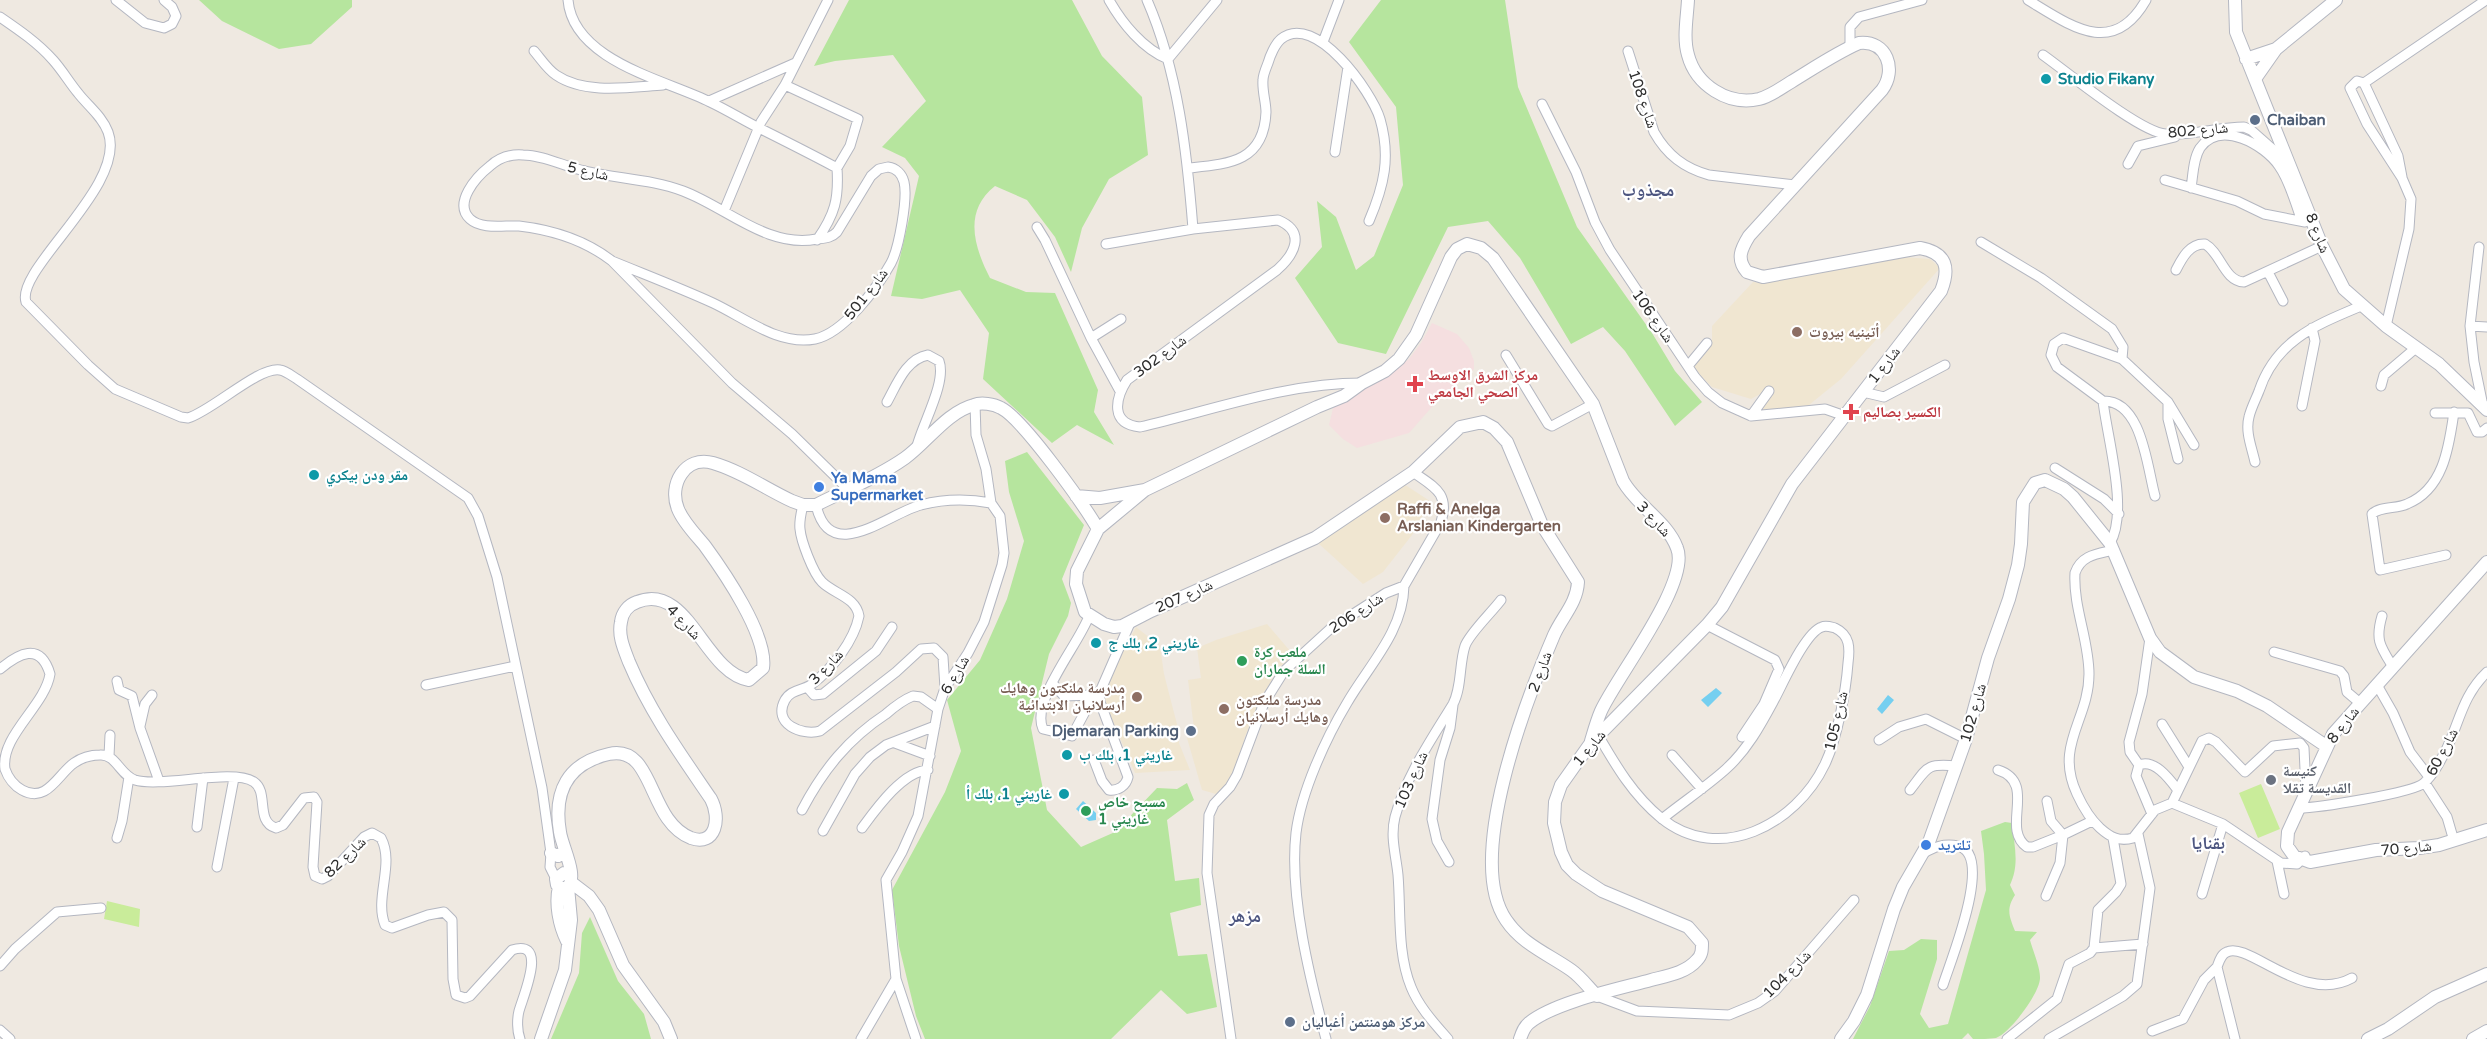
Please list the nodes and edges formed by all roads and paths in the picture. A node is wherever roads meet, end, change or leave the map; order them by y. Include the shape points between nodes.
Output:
1 (116, 0) edge
2 (164, 0) edge
3 (568, 0) edge
4 (828, 0) edge
5 (1109, 0) edge
6 (1148, 0) edge
7 (1217, 0) edge
8 (1339, 0) edge
9 (1688, 0) edge
10 (1922, 0) edge
11 (2028, 0) edge
12 (2146, 0) edge
13 (2235, 0) edge
14 (2336, 0) edge
15 (2486, 0) edge
16 (0, 17) edge
17 (1323, 42) junction
18 (1850, 47) junction
19 (2276, 49) junction
20 (534, 51) dead end
21 (1628, 51) dead end
22 (2043, 55) dead end
23 (1168, 59) junction
24 (2246, 59) junction
25 (795, 63) junction
26 (1348, 67) junction
27 (2255, 79) junction
28 (2364, 83) junction
29 (666, 85) junction
30 (785, 85) junction
31 (709, 101) junction
32 (1542, 104) dead end
33 (759, 128) junction
34 (2183, 134) junction
35 (1335, 152) dead end
36 (2128, 164) dead end
37 (2291, 165) junction
38 (837, 168) junction
39 (1189, 168) junction
40 (2402, 178) junction
41 (2166, 180) dead end
42 (1795, 184) junction
43 (2190, 188) junction
44 (724, 211) junction
45 (1369, 221) dead end
46 (2308, 222) junction
47 (1037, 227) dead end
48 (1193, 229) junction
49 (817, 240) junction
50 (1981, 242) dead end
51 (1106, 244) dead end
52 (2322, 246) junction
53 (2479, 247) dead end
54 (612, 261) junction
55 (2176, 270) dead end
56 (2268, 272) junction
57 (2283, 301) dead end
58 (2361, 306) junction
59 (1121, 319) dead end
60 (2386, 326) junction
61 (2470, 326) junction
62 (2487, 327) edge
63 (2312, 328) junction
64 (1091, 338) junction
65 (1707, 344) dead end
66 (2417, 347) junction
67 (1506, 355) dead end
68 (2122, 359) junction
69 (1945, 365) dead end
70 (1688, 366) junction
71 (1362, 383) junction
72 (2381, 386) dead end
73 (1120, 391) junction
74 (1769, 391) dead end
75 (1863, 393) junction
76 (2103, 401) junction
77 (887, 402) dead end
78 (2168, 402) junction
79 (975, 404) junction
80 (1593, 404) junction
81 (2302, 406) dead end
82 (2485, 408) edge
83 (2454, 412) junction
84 (2435, 413) dead end
85 (1751, 416) junction
86 (1845, 416) junction
87 (2487, 428) edge
88 (2194, 445) dead end
89 (916, 450) junction
90 (2178, 459) dead end
91 (2255, 462) dead end
92 (2055, 468) dead end
93 (1413, 472) junction
94 (848, 489) junction
95 (1145, 490) junction
96 (1076, 496) junction
97 (2155, 496) dead end
98 (991, 503) junction
99 (803, 505) junction
100 (816, 505) junction
101 (2119, 514) junction
102 (1098, 529) junction
103 (2112, 546) junction
104 (2446, 555) dead end
105 (2487, 562) edge
106 (1404, 586) junction
107 (1501, 600) dead end
108 (1089, 616) junction
109 (2382, 616) dead end
110 (1130, 623) junction
111 (1707, 625) junction
112 (892, 627) dead end
113 (2150, 638) junction
114 (2274, 652) dead end
115 (516, 666) junction
116 (2393, 667) junction
117 (0, 669) edge
118 (2487, 672) edge
119 (117, 681) dead end
120 (1053, 684) junction
121 (2377, 685) junction
122 (426, 686) dead end
123 (807, 687) junction
124 (945, 688) junction
125 (1097, 693) junction
126 (152, 695) dead end
127 (1454, 702) junction
128 (2360, 703) junction
129 (938, 709) junction
130 (2162, 724) dead end
131 (935, 726) junction
132 (140, 728) junction
133 (110, 735) dead end
134 (1742, 737) dead end
135 (1966, 739) junction
136 (1594, 740) junction
137 (1879, 740) dead end
138 (895, 743) junction
139 (2326, 746) junction
140 (1672, 755) dead end
141 (109, 756) junction
142 (930, 756) junction
143 (1094, 760) dead end
144 (2139, 765) junction
145 (1956, 766) junction
146 (2189, 767) junction
147 (928, 770) junction
148 (1998, 770) dead end
149 (129, 777) junction
150 (203, 778) junction
151 (234, 778) junction
152 (2427, 780) junction
153 (159, 781) junction
154 (1702, 789) junction
155 (2177, 789) junction
156 (1910, 790) dead end
157 (2306, 791) junction
158 (2047, 801) dead end
159 (2172, 802) junction
160 (2299, 808) junction
161 (802, 810) dead end
162 (2152, 814) junction
163 (1662, 819) junction
164 (2092, 821) junction
165 (2223, 824) junction
166 (197, 827) dead end
167 (862, 828) dead end
168 (2487, 830) edge
169 (824, 831) dead end
170 (2138, 834) junction
171 (2063, 835) junction
172 (117, 838) dead end
173 (2113, 838) junction
174 (2454, 841) junction
175 (565, 854) junction
176 (1922, 854) junction
177 (551, 856) junction
178 (2302, 860) junction
179 (2277, 861) junction
180 (1449, 862) dead end
181 (217, 867) dead end
182 (565, 881) junction
183 (2202, 894) dead end
184 (2283, 894) dead end
185 (2046, 896) dead end
186 (1854, 900) dead end
187 (101, 908) dead end
188 (2143, 944) junction
189 (2094, 948) junction
190 (0, 966) edge
191 (2217, 967) junction
192 (2487, 974) edge
193 (2352, 978) dead end
194 (896, 979) junction
195 (1943, 985) dead end
196 (1597, 996) junction
197 (0, 1030) edge
198 (2152, 1031) dead end
199 (2487, 1031) edge
200 (10, 1039) edge
201 (520, 1039) edge
202 (541, 1039) edge
203 (671, 1039) edge
204 (861, 1039) edge
205 (916, 1039) edge
206 (1231, 1039) edge
207 (1326, 1039) edge
208 (1448, 1039) edge
209 (1520, 1039) edge
210 (1841, 1039) edge
211 (2007, 1039) edge
212 (2049, 1039) edge
213 (2235, 1039) edge
214 (2368, 1039) edge
215 (2473, 1039) edge

1 - 2 street via 145,23 164,28 176,16
3 - 29 street via 573,21 591,42 624,66
4 - 25 street
5 - 23 street via 1147,46
6 - 23 street
7 - 23 street
8 - 17 street
9 - 18 street via 1686,38 1692,66 1708,88 1733,99 1758,99 1771,94
10 - 18 street via 1858,17 1850,27
11 - 12 street via 2065,24 2096,33 2124,27
13 - 24 street, شارع 8 via 2236,32
14 - 19 street
15 - 28 street
16 - 115 street via 52,58 103,122 111,144 102,177 37,270 25,291 26,302 104,380 125,394 188,418 266,372 279,370 458,489 473,506 488,544
17 - 26 street
17 - 39 street via 1291,34 1280,39 1263,80 1265,123 1255,149 1223,165
18 - 42 street, شارع 1 via 1865,42 1876,46 1888,60 1890,80
19 - 24 street
19 - 27 street
20 - 29 street via 554,74 574,84
21 - 42 street, شارع 108 via 1654,132 1677,161 1709,176
22 - 34 street, شارع 802 via 2144,126 2164,134
23 - 39 street
24 - 27 street, شارع 8
25 - 30 street
25 - 31 street
26 - 35 street
26 - 45 street via 1367,91 1380,118 1385,147 1386,169
27 - 37 street, شارع 8
28 - 40 street via 2398,156
28 - 40 street via 2352,83 2351,94
29 - 31 street
30 - 33 street
30 - 38 street via 858,119 852,142
31 - 33 street
32 - 70 street, شارع 106 via 1610,250
33 - 38 street
33 - 44 street
34 - 36 street via 2138,146
34 - 37 street, شارع 802 via 2244,127
37 - 46 street, شارع 8
38 - 49 street via 835,209
39 - 48 street
40 - 60 street via 2412,209
41 - 43 street
42 - 75 street, شارع 1 via 1749,236 1740,256 1747,272 1763,277 1920,248 1934,251 1947,270 1941,291
43 - 46 street via 2264,214
43 - 46 street via 2196,158 2205,143 2239,136 2253,142 2278,165
44 - 49 street, شارع 5 via 777,238 796,242
44 - 54 street, شارع 5 via 661,183 583,171 526,154 495,162 474,182 464,199 470,219 480,225 520,226 567,236
46 - 52 street, شارع 8
47 - 64 street
48 - 51 street
48 - 73 street, شارع 302 via 1278,220 1291,230 1295,245 1292,255 1277,270 1127,380
49 - 54 street, شارع 501 via 837,232 876,171 888,167 898,172 904,183 904,195 893,258 850,317 839,328 818,338 791,340 773,334 713,303
50 - 68 street via 2112,329 2123,347
52 - 56 street
52 - 58 street, شارع 8 via 2344,289
53 - 61 street
54 - 94 street, شارع 5 via 732,383
55 - 56 street via 2188,250 2200,244 2209,246 2230,275 2240,282
56 - 57 street
58 - 60 street, شارع 8
58 - 63 street
59 - 64 street
60 - 66 street, شارع 8
61 - 62 street
61 - 82 street
63 - 81 street via 2315,341
63 - 91 street via 2279,352 2261,383 2248,423
64 - 73 street
65 - 70 street
66 - 72 street via 2384,375
66 - 82 street, شارع 8
67 - 80 street via 1548,424 1556,426
68 - 76 street via 2073,340 2063,338 2054,344 2054,363
68 - 78 street
69 - 75 street via 1884,397
70 - 85 street, شارع 106 via 1708,393
71 - 73 street via 1245,399 1140,427 1120,417
71 - 80 street, شارع 3 via 1385,371 1408,336 1449,251 1462,241 1471,240 1488,246 1506,267 1536,308
71 - 95 street, شارع 3 via 1344,396
74 - 85 street
75 - 86 street, شارع 1
76 - 97 street via 2116,403 2136,423
76 - 101 street
77 - 89 street via 901,376 919,358 928,355 939,361 938,384
78 - 88 street
78 - 90 street
79 - 89 street via 950,419
79 - 96 street via 1000,408 1011,416
79 - 98 street, شارع 6 via 976,435
80 - 136 street, شارع 3 via 1623,481 1667,532 1679,556 1676,576 1662,607 1601,711
83 - 84 street
83 - 87 street via 2468,413 2478,432
83 - 104 street via 2450,444 2432,485 2407,504 2372,514 2380,570
85 - 86 street, شارع 106 via 1825,410
86 - 111 street, شارع 1 via 1792,484 1746,567
89 - 94 street
92 - 101 street via 2104,499
93 - 106 street via 1437,490 1445,510 1442,522
93 - 110 street, شارع 207 via 1315,538 1151,610
93 - 196 street, شارع 2 via 1460,427 1483,422 1494,428 1508,442 1542,525 1578,582 1574,599 1555,633 1504,777 1493,873 1500,910 1513,928 1532,946 1572,971
94 - 100 street, شارع 4
95 - 96 street via 1100,498
95 - 102 street
96 - 102 street
98 - 100 street via 965,500 923,504 873,529 852,534 826,527
98 - 124 street, شارع 6 via 1000,516 1002,565 984,622
99 - 100 street, شارع 4
99 - 123 street, شارع 3 via 802,539 818,578 852,602 859,616 847,645
99 - 175 street, شارع 4 via 709,462 689,466 677,480 675,500 680,513 728,578 753,625 763,668 749,680 727,670 684,616 656,598 635,602 625,610 621,639 642,693 716,807 718,823 711,834 697,840 677,830 636,760 622,752 607,754 575,768 568,778 559,823
101 - 103 street
102 - 108 street via 1076,580 1080,603
103 - 113 street
103 - 135 street, شارع 102 via 2064,489 2045,480 2028,491 2023,502 2018,565
103 - 164 street via 2085,558 2074,573 2089,675 2067,764
105 - 116 street, شارع 8
106 - 206 street, شارع 206 via 1330,628 1289,665 1264,703 1237,775 1209,815 1207,873
106 - 207 street via 1404,603 1389,640 1348,701 1322,751 1297,830 1294,864 1305,956
107 - 127 street, شارع 103 via 1465,646
108 - 110 street via 1114,627
108 - 120 street
109 - 116 street via 2377,634
110 - 125 street
111 - 134 street via 1775,660 1779,669 1764,704
111 - 136 street, شارع 1
112 - 123 street via 876,651 823,694 814,695
113 - 139 street via 2160,652 2186,672 2252,698
113 - 144 street via 2142,694 2129,742 2130,752
114 - 128 street via 2340,671 2347,692
115 - 122 street
115 - 177 street via 542,788
116 - 121 street, شارع 8
117 - 141 street via 24,653 41,659 50,674 42,694 4,749 5,770 21,789 41,793 76,761
118 - 152 street, شارع 60 via 2471,689 2447,747
119 - 132 street via 119,690 132,696
120 - 125 street via 1064,696
120 - 125 street via 1039,721 1043,729 1072,736
121 - 128 street, شارع 8
121 - 152 street
123 - 124 street, شارع 3 via 789,695 782,707 785,722 805,733 826,726 921,649 934,648 944,657
124 - 129 street, شارع 6
125 - 143 street via 1127,782 1119,789 1109,790
126 - 132 street via 145,704
127 - 180 street via 1440,760 1432,819 1437,841
127 - 208 street, شارع 103 via 1400,799 1392,832 1404,958 1411,987 1424,1012
128 - 139 street, شارع 8
129 - 131 street, شارع 6
129 - 161 street via 913,696 882,716 840,752
130 - 146 street
131 - 138 street
131 - 142 street, شارع 6
132 - 153 street
133 - 141 street
135 - 137 street via 1926,719 1899,727
135 - 145 street, شارع 102
136 - 163 street, شارع 105 via 1632,789
136 - 196 street, شارع 1 via 1565,778 1555,802 1556,837 1568,865 1602,891 1688,927 1702,943 1697,961 1685,969
138 - 142 street
138 - 169 street via 878,749 860,768
139 - 157 street, شارع 8
140 - 154 street
141 - 149 street
142 - 147 street, شارع 6
144 - 155 street via 2154,765
144 - 162 street via 2136,776
145 - 156 street via 1930,766
145 - 176 street, شارع 102
146 - 155 street
146 - 157 street via 2207,738 2216,742 2245,772 2273,746 2300,743 2304,748
147 - 167 street via 918,770 903,782
147 - 194 street, شارع 6 via 913,830 886,880
148 - 171 street via 2007,773 2017,787 2016,822 2022,843 2032,847
149 - 153 street, شارع 82
149 - 172 street
150 - 151 street, شارع 82
150 - 153 street, شارع 82
150 - 166 street
151 - 181 street
151 - 201 street, شارع 82 via 256,783 265,819 272,827 283,825 304,798 316,799 313,867 318,878 328,876 364,837 372,833 381,838 385,850 385,925 392,928 436,913 448,915 453,931 454,990 460,998 470,996 512,950 520,947 531,954 533,962 519,1013
152 - 160 street, شارع 60 via 2409,789
152 - 174 street via 2447,817
154 - 163 street
154 - 163 street, شارع 105 via 1727,768 1758,729 1810,636 1823,626 1838,630 1848,640 1850,649 1835,735 1824,765 1802,798 1776,821 1734,839 1696,837
155 - 159 street
157 - 160 street, شارع 8
158 - 171 street via 2051,821
159 - 162 street
159 - 165 street
160 - 178 street, شارع 8 via 2287,835 2287,846
162 - 170 street
164 - 171 street
164 - 173 street
165 - 179 street
165 - 183 street
168 - 174 street, شارع 70
170 - 173 street via 2129,839
170 - 188 street via 2150,888
171 - 185 street via 2060,863
173 - 189 street via 2121,884 2098,910
174 - 178 street, شارع 70
175 - 177 street
175 - 182 street, شارع 4
176 - 195 street via 1939,846 1954,845 1969,852 1973,862 1971,890
176 - 210 street, شارع 102 via 1894,909 1861,1009
177 - 182 street
178 - 179 street via 2284,864
179 - 184 street
182 - 202 street, شارع 4 via 557,895 567,942 563,981
182 - 203 street via 584,892 604,920 623,965 664,1022
186 - 196 street, شارع 104 via 1775,991 1739,1011 1715,1016 1637,1011
187 - 190 street via 57,912
188 - 189 street
188 - 212 street via 2135,988
189 - 211 street via 2068,964 2054,1001
191 - 193 street via 2228,951 2240,951 2273,969 2312,983 2335,985
191 - 198 street via 2204,980 2183,1019
191 - 213 street
192 - 214 street via 2434,997
194 - 204 street
194 - 205 street, شارع 6
196 - 209 street via 1541,1016 1526,1026
197 - 200 street
199 - 215 street

